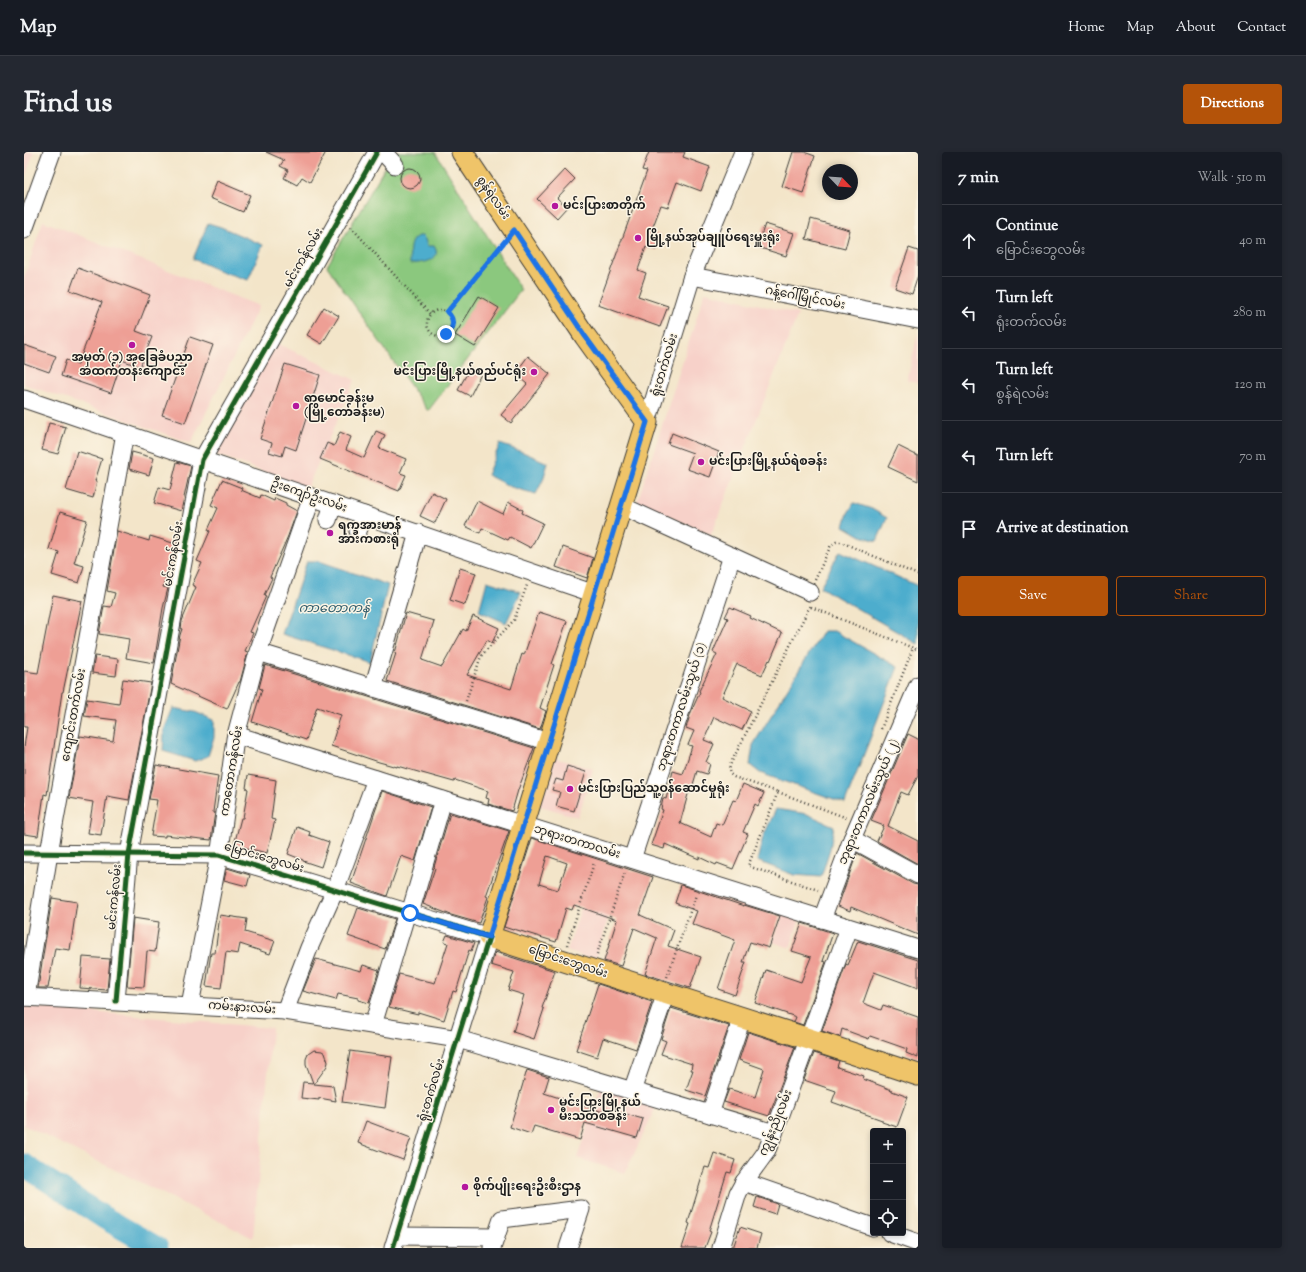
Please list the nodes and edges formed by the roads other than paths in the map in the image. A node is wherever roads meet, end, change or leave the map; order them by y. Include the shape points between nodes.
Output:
1 (52, 152) edge
2 (377, 152) edge
3 (383, 152) edge
4 (462, 152) edge
5 (743, 152) edge
6 (395, 165) dead end
7 (24, 230) edge
8 (692, 276) junction
9 (918, 320) edge
10 (24, 399) edge
11 (647, 422) junction
12 (125, 433) junction
13 (202, 460) junction
14 (312, 497) junction
15 (333, 504) junction
16 (622, 506) junction
17 (328, 520) dead end
18 (418, 533) junction
19 (732, 556) junction
20 (595, 594) junction
21 (810, 599) road end
22 (258, 652) junction
23 (918, 685) edge
24 (373, 688) junction
25 (236, 735) junction
26 (549, 742) junction
27 (376, 779) junction
28 (443, 800) junction
29 (524, 825) junction
30 (852, 840) junction
31 (24, 853) edge
32 (49, 853) junction
33 (129, 854) junction
34 (219, 855) junction
35 (630, 859) junction
36 (918, 875) edge
37 (335, 890) junction
38 (409, 913) junction
39 (822, 919) junction
40 (849, 928) junction
41 (489, 937) junction
42 (918, 949) edge
43 (664, 993) junction
44 (25, 997) edge
45 (116, 1001) junction
46 (190, 1005) junction
47 (285, 1011) junction
48 (742, 1018) junction
49 (373, 1025) junction
50 (458, 1039) junction
51 (809, 1039) junction
52 (918, 1076) edge
53 (632, 1091) junction
54 (710, 1114) junction
55 (774, 1133) junction
56 (744, 1182) junction
57 (870, 1226) edge
58 (898, 1236) edge
59 (395, 1242) edge
60 (494, 1242) edge
61 (918, 1243) edge
62 (568, 1248) edge
63 (722, 1248) edge

1 - 7 street
2 - 13 street, မင်းကန်လမ်း
3 - 6 street
4 - 11 main road, စွန်ရဲလမ်း via 585,336
5 - 8 street, ရုံးတက်လမ်း
8 - 9 street, ဂန့်ဂေါ်မြိုင်လမ်း
8 - 11 street, ရုံးတက်လမ်း
10 - 12 street, ဦးကျော်ဦးလမ်း
11 - 16 main road, ရုံးတက်လမ်း
12 - 13 street, ဦးကျော်ဦးလမ်း
12 - 32 street, ကျောင်းတက်လမ်း
13 - 14 street, ဦးကျော်ဦးလမ်း
13 - 33 street, မင်းကန်လမ်း
14 - 15 street, ဦးကျော်ဦးလမ်း
14 - 22 street, ကာတောကန်လမ်း
15 - 17 street
15 - 18 street, ဦးကျော်ဦးလမ်း via 361,523
16 - 19 street
16 - 20 main road, ရုံးတက်လမ်း
18 - 20 street, ဦးကျော်ဦးလမ်း
18 - 24 street
19 - 21 street
19 - 35 street, ဘုရားတကာလမ်းသွယ် (၁)
20 - 26 main road, ရုံးတက်လမ်း
22 - 24 street
22 - 25 street, ကာတောကန်လမ်း
23 - 30 street, ဘုရားတကာလမ်းသွယ် (၂)
24 - 26 street
25 - 27 street, ဘုရားတကာလမ်း
25 - 34 street, ကာတောကန်လမ်း
26 - 29 main road, ရုံးတက်လမ်း
27 - 28 street, ဘုရားတကာလမ်း
27 - 37 street
28 - 29 street, ဘုရားတကာလမ်း
28 - 38 street
29 - 35 street, ဘုရားတကာလမ်း
29 - 41 main road, ရုံးတက်လမ်း
30 - 36 street
30 - 39 street, ဘုရားတကာလမ်းသွယ် (၂)
31 - 32 street, မြောင်းဘွေလမ်း
32 - 33 street, မြောင်းဘွေလမ်း
32 - 44 street, ကျောင်းတက်လမ်း
33 - 34 street, မြောင်းဘွေလမ်း
33 - 45 street, မင်းကန်လမ်း
34 - 37 street, မြောင်းဘွေလမ်း
34 - 46 street, ကာတောကန်လမ်း
35 - 39 street, ဘုရားတကာလမ်း
37 - 38 street, မြောင်းဘွေလမ်း
37 - 47 street
38 - 41 street, မြောင်းဘွေလမ်း
38 - 49 street
39 - 40 street, ဘုရားတကာလမ်း
40 - 42 street, ဘုရားတကာလမ်း
40 - 51 street, ကျွန်းညိုလမ်း
41 - 43 main road, မြောင်းဘွေလမ်း
41 - 50 street, ရုံးတက်လမ်း
43 - 48 main road, မြောင်းဘွေလမ်း
43 - 53 street
44 - 45 street, ကမ်းနားလမ်း
45 - 46 street, ကမ်းနားလမ်း
46 - 47 street, ကမ်းနားလမ်း
47 - 49 street, ကမ်းနားလမ်း
48 - 51 main road, မြောင်းဘွေလမ်း
48 - 54 street
49 - 50 street, ကမ်းနားလမ်း
50 - 53 street, ကမ်းနားလမ်း
50 - 59 street, ရုံးတက်လမ်း
51 - 52 main road, မြောင်းဘွေလမ်း
51 - 55 street, ကျွန်းညိုလမ်း
53 - 54 street, ကမ်းနားလမ်း
54 - 55 street, ကမ်းနားလမ်း
55 - 56 street, ကျွန်းညိုလမ်း via 766,1152
56 - 57 street
56 - 63 street, ကျွန်းညိုလမ်း via 738,1193
58 - 61 street
59 - 60 street
60 - 62 street via 502,1219 581,1209

